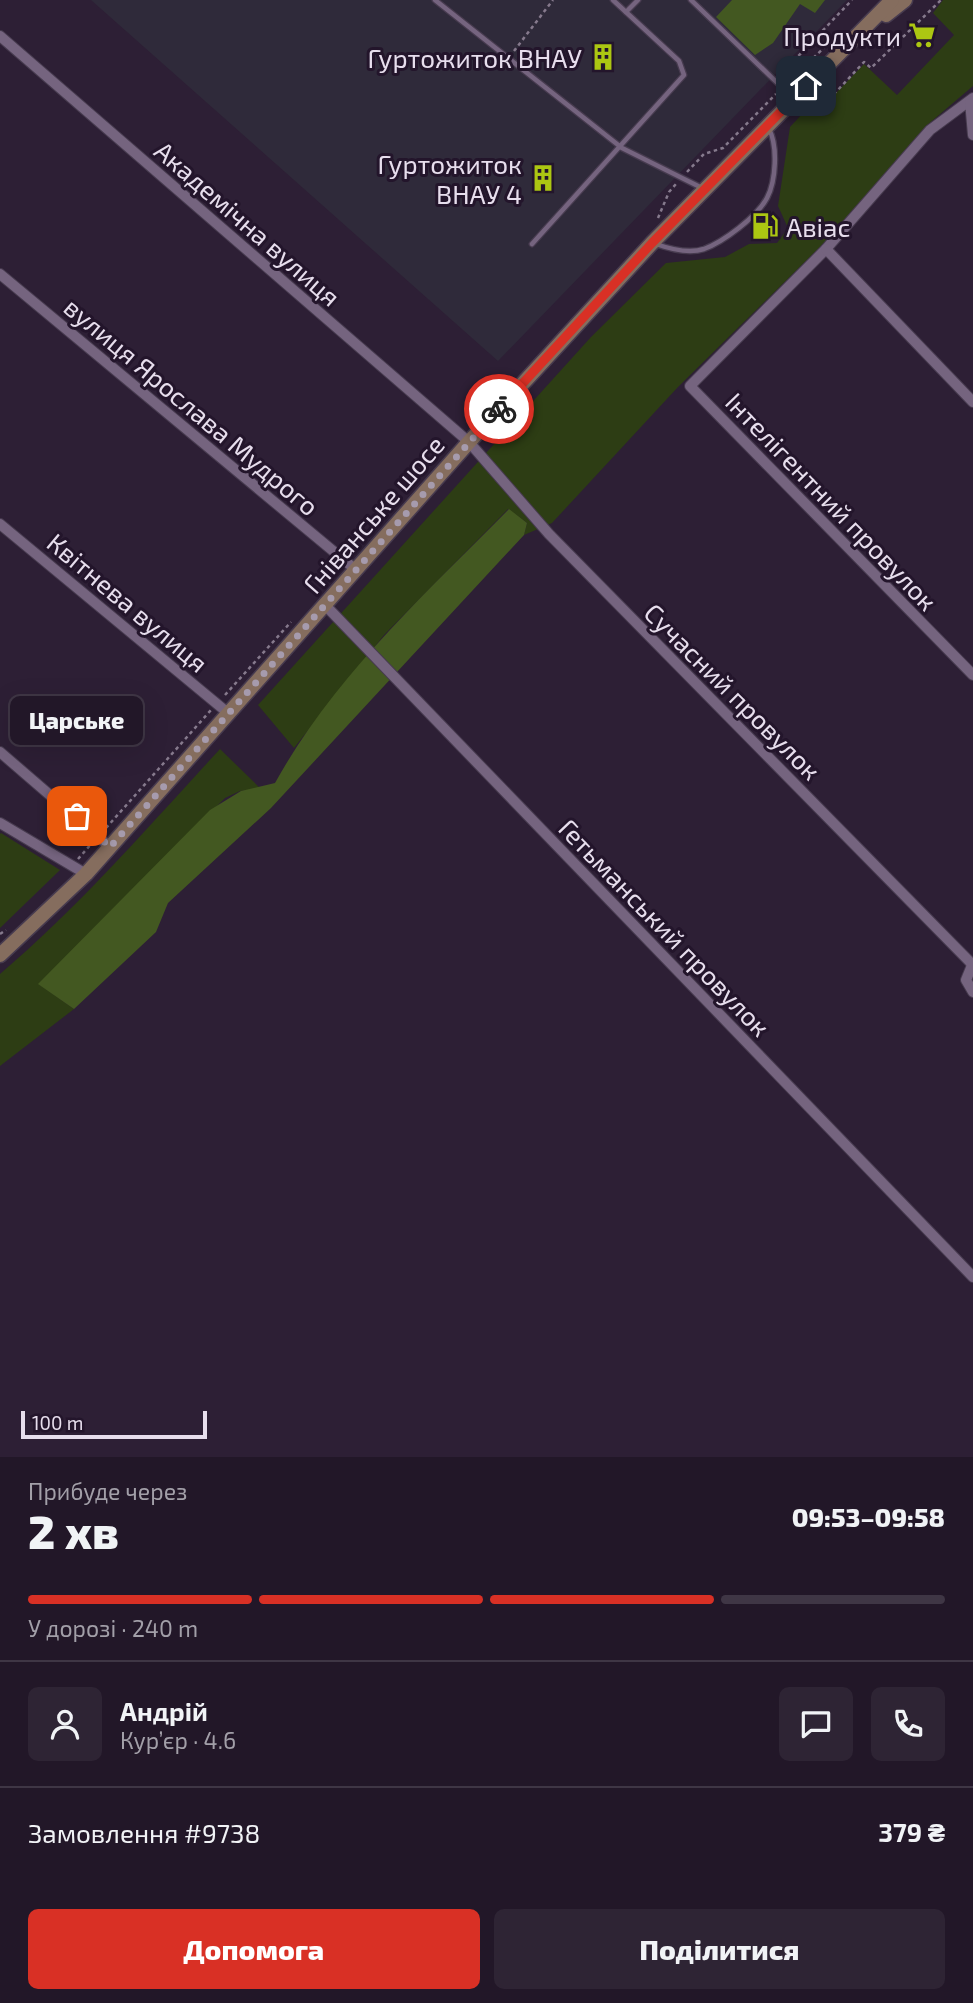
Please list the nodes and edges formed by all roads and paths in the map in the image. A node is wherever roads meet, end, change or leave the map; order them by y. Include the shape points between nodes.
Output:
1 (435, 0) edge
2 (553, 0) edge
3 (613, 0) edge
4 (638, 0) edge
5 (691, 0) edge
6 (852, 0) edge
7 (892, 0) edge
8 (905, 0) edge
9 (941, 0) edge
10 (626, 12) junction
11 (0, 36) edge
12 (844, 48) junction
13 (510, 56) junction
14 (775, 80) junction
15 (794, 99) junction
16 (972, 100) edge
17 (811, 102) dead end
18 (767, 125) junction
19 (973, 135) edge
20 (622, 148) junction
21 (706, 190) junction
22 (652, 243) junction
23 (532, 244) dead end
24 (826, 249) junction
25 (0, 274) edge
26 (973, 402) edge
27 (469, 442) junction
28 (0, 524) edge
29 (356, 570) junction
30 (326, 606) junction
31 (973, 675) edge
32 (229, 713) junction
33 (0, 752) edge
34 (0, 823) edge
35 (110, 847) junction
36 (86, 874) junction
37 (0, 954) edge
38 (972, 964) edge
39 (973, 992) edge
40 (973, 1277) edge

1 - 13 lane
2 - 13 path
3 - 10 lane
4 - 10 lane
5 - 14 lane
6 - 14 path
7 - 12 main road, Гніванське шосе
8 - 12 main road, Гніванське шосе
9 - 17 path via 871,68 864,62 836,92 819,94
10 - 20 lane via 679,61 684,75
11 - 27 street, Академічна вулиця
12 - 15 main road, Гніванське шосе
13 - 20 lane
14 - 15 lane
15 - 18 main road, Гніванське шосе
16 - 19 street
16 - 24 street via 930,130
18 - 21 main road, Гніванське шосе
18 - 22 lane via 773,137 774,162 767,198 738,229 702,249 674,250
20 - 21 lane
20 - 23 lane
21 - 22 main road, Гніванське шосе
22 - 27 main road, Гніванське шосе
24 - 26 street
24 - 31 street, Інтелігентний провулок via 690,386
25 - 29 street, вулиця Ярослава Мудрого
27 - 29 main road, Гніванське шосе
27 - 38 street, Сучасний провулок via 549,534
28 - 32 street, Квітнева вулиця
29 - 30 main road, Гніванське шосе
30 - 32 main road, Гніванське шосе
30 - 40 street, Гетьманський провулок
32 - 35 main road, Гніванське шосе
33 - 35 street
34 - 36 street
35 - 36 main road, Гніванське шосе
36 - 37 main road, Гніванське шосе
38 - 39 street via 966,980

